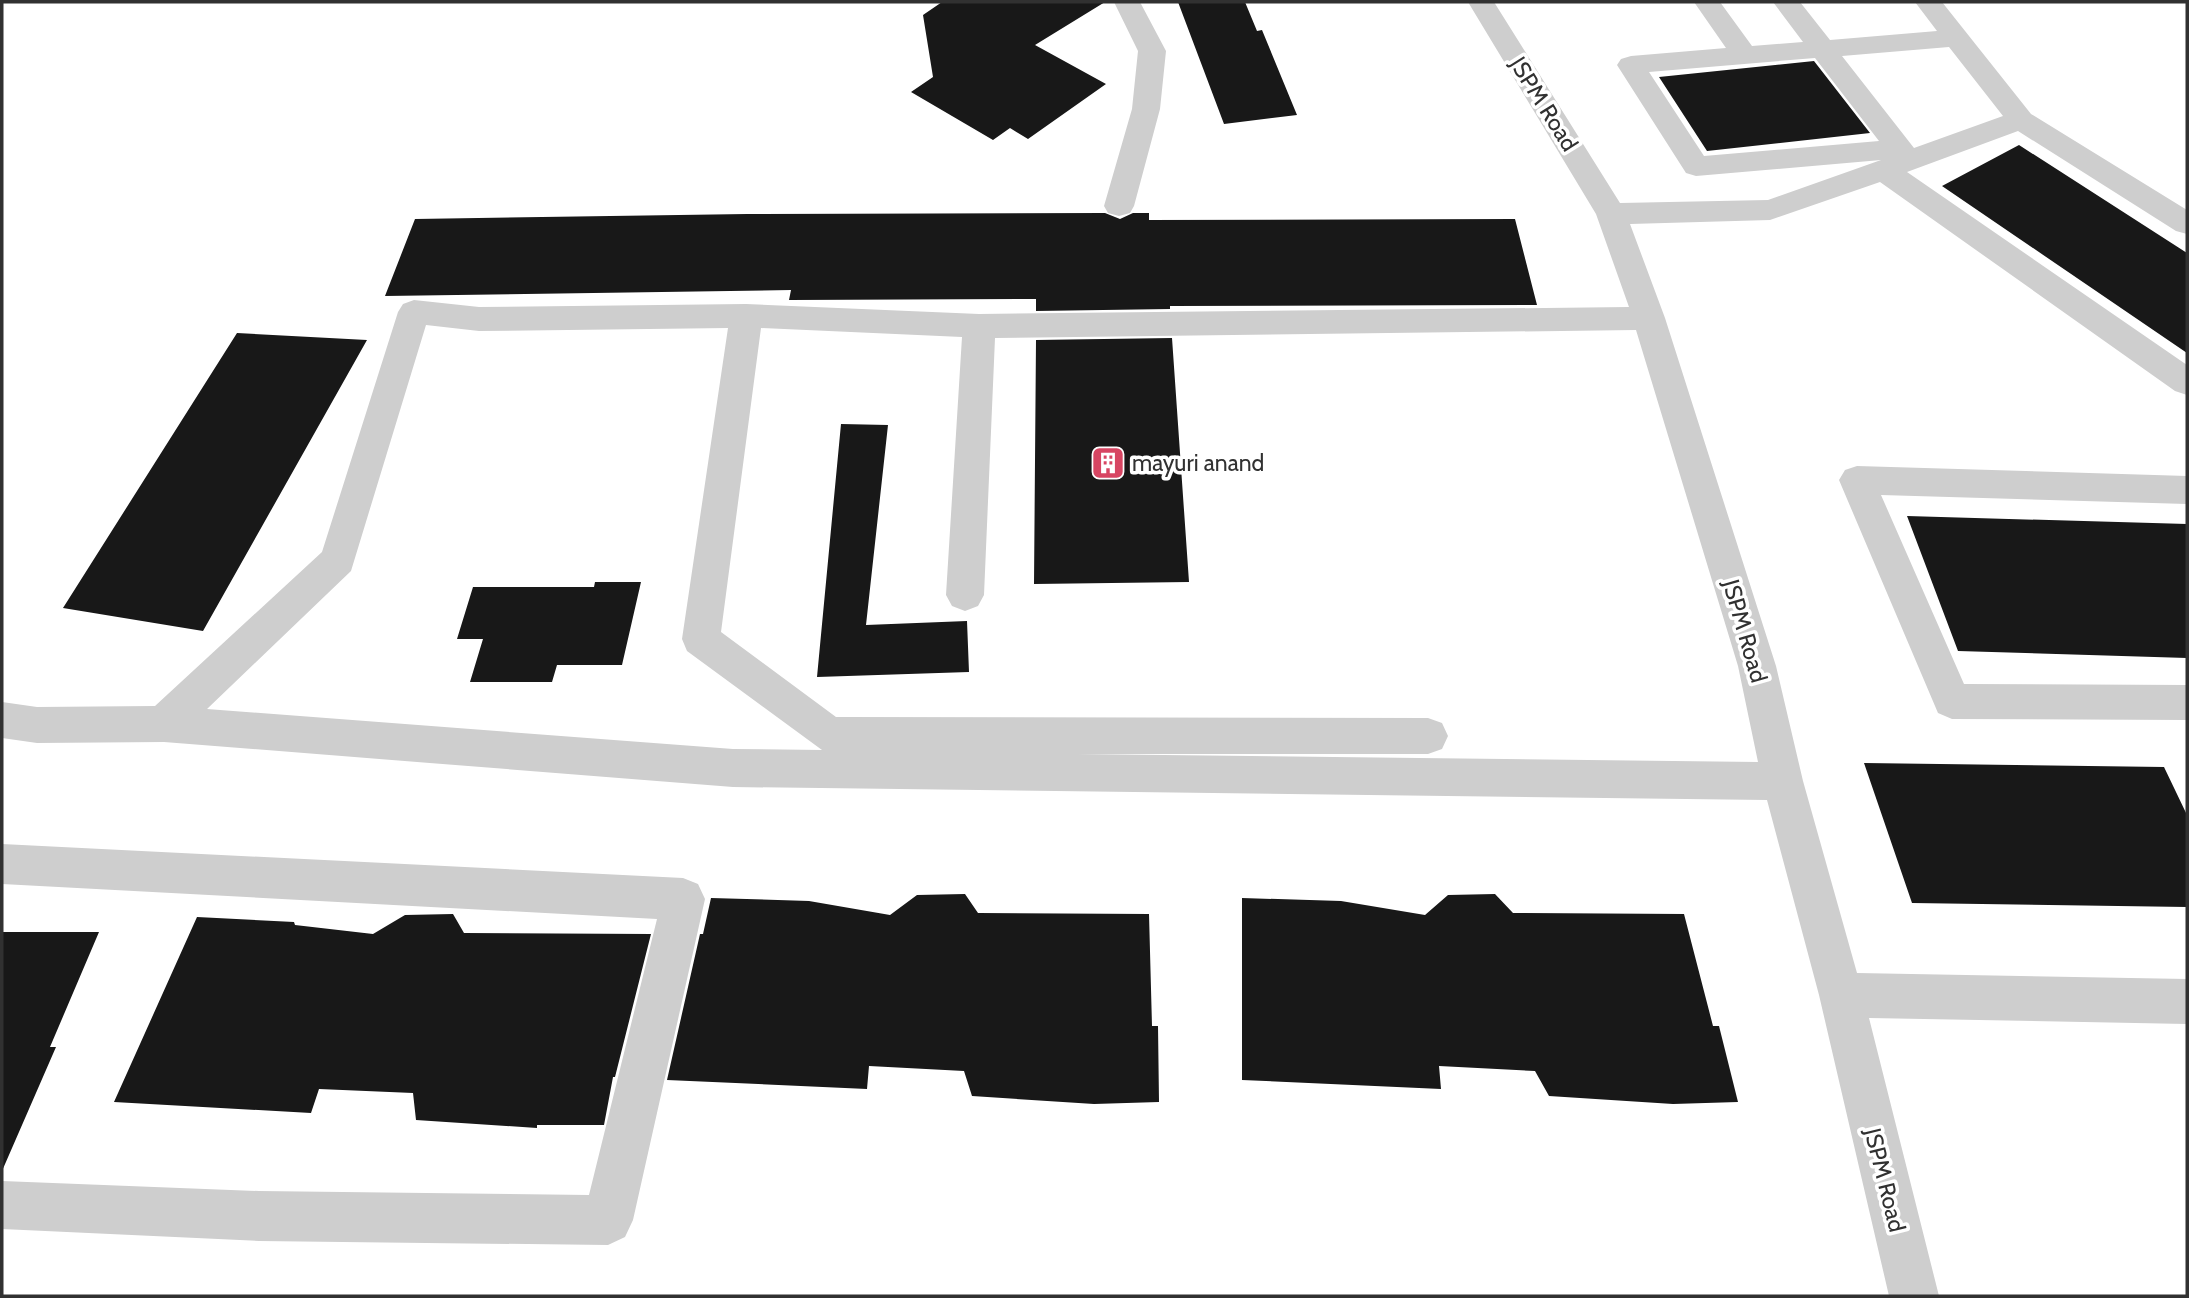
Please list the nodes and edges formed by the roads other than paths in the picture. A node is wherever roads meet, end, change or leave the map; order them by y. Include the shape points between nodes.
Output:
1 (1127, 2) edge
2 (1481, 2) edge
3 (1707, 2) edge
4 (1786, 2) edge
5 (1928, 2) edge
6 (1956, 38) junction
7 (1824, 50) junction
8 (1745, 55) junction
9 (2021, 120) junction
10 (1898, 160) junction
11 (1119, 206) dead end
12 (1611, 214) junction
13 (2187, 224) edge
14 (746, 316) junction
15 (1649, 318) junction
16 (979, 326) junction
17 (2187, 382) edge
18 (2187, 490) edge
19 (965, 596) dead end
20 (2187, 703) edge
21 (164, 724) junction
22 (14, 726) edge
23 (1428, 736) dead end
24 (1783, 781) junction
25 (2, 864) edge
26 (1840, 995) junction
27 (2187, 1001) edge
28 (2, 1205) edge
29 (1914, 1296) edge

1 - 11 street via 1152,51 1146,109
2 - 12 street, JSPM Road
3 - 8 street
4 - 7 street
5 - 6 street
6 - 7 street
6 - 9 street
7 - 8 street
7 - 10 street
8 - 10 street via 1631,65 1696,166
9 - 10 street
9 - 13 street
10 - 12 street via 1770,210
10 - 17 street
12 - 15 street, JSPM Road
14 - 16 street
14 - 21 street via 479,319 414,312 338,560
14 - 23 street via 701,639 829,735
15 - 16 street
15 - 24 street, JSPM Road via 1757,666
16 - 19 street
18 - 20 street via 1857,480 1952,701
21 - 22 street
21 - 24 street via 733,768
24 - 26 street, JSPM Road
25 - 28 street via 683,899 608,1220 259,1216
26 - 27 street
26 - 29 street, JSPM Road

